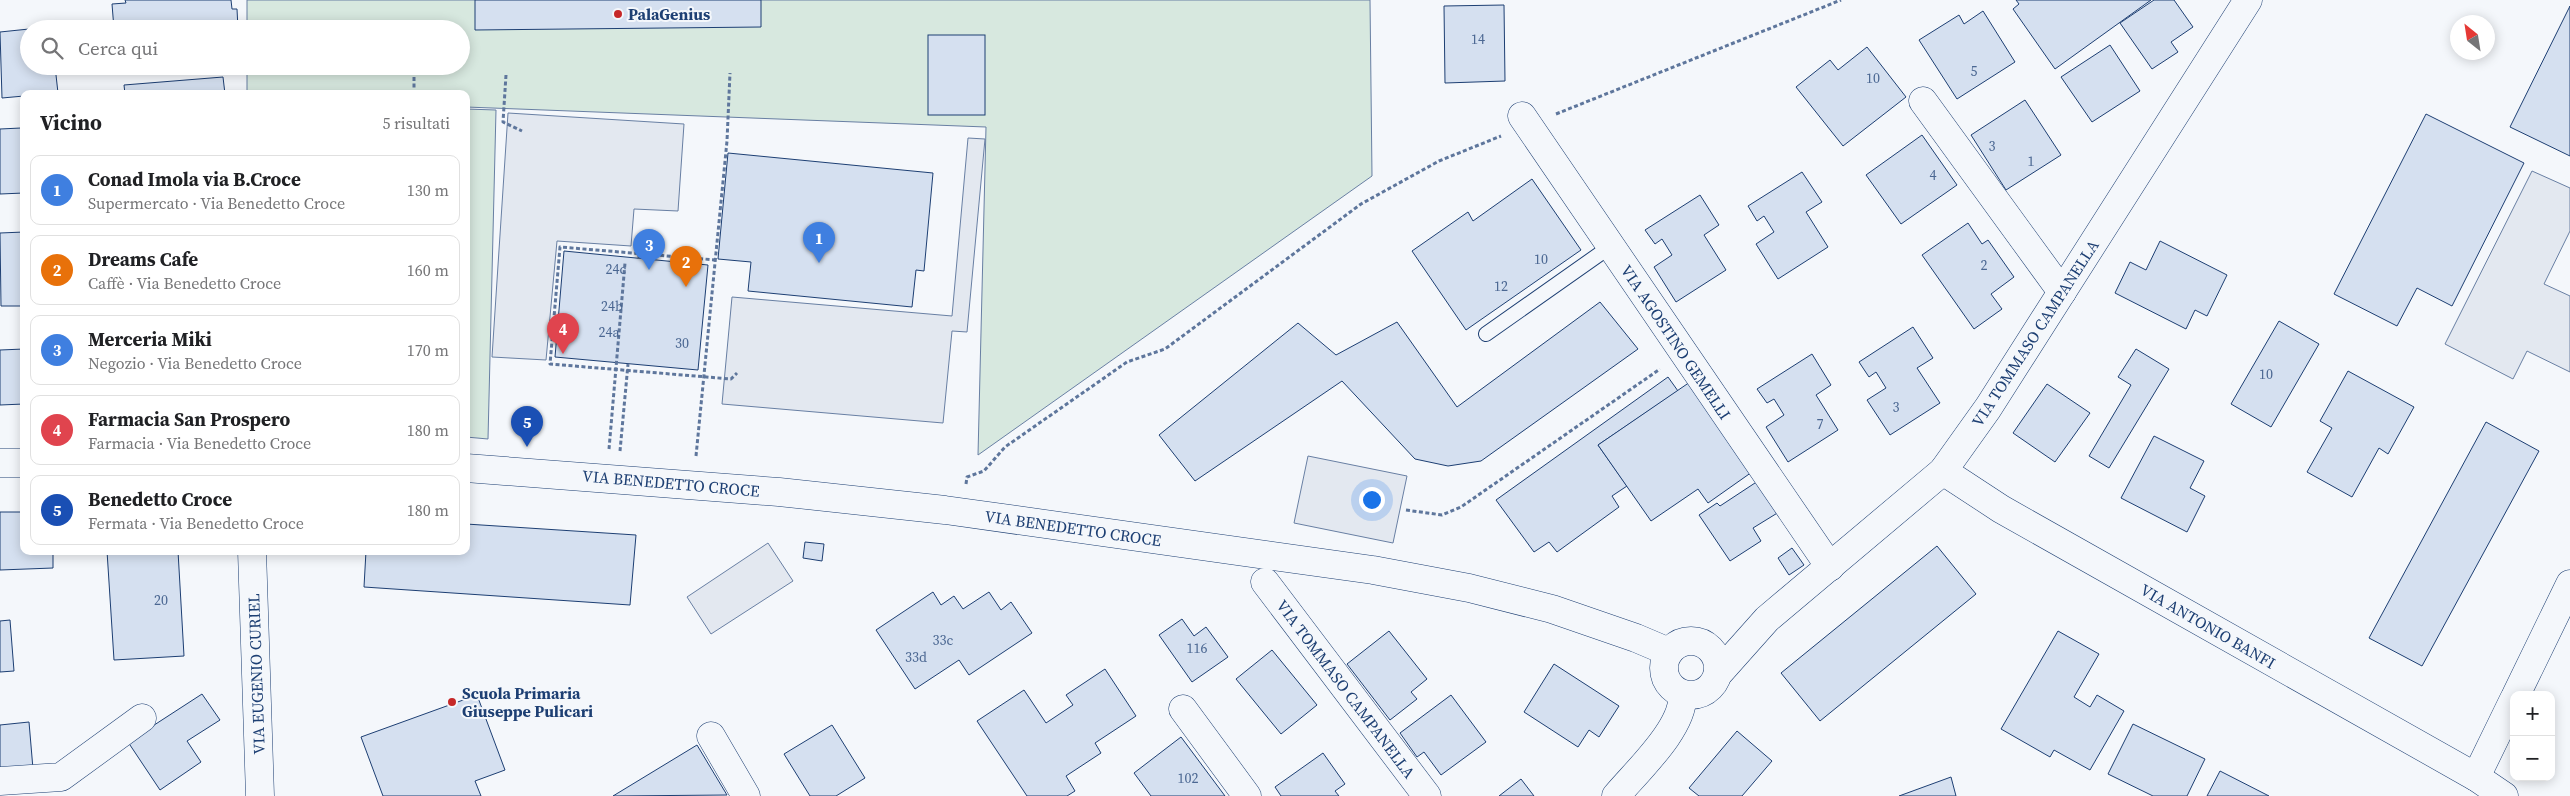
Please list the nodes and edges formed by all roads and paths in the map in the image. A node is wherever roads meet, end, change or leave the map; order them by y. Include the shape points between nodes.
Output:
1 (1841, 0) edge
2 (2248, 0) edge
3 (730, 73) dead end
4 (506, 75) dead end
5 (414, 76) dead end
6 (414, 90) edge
7 (1923, 101) dead end
8 (1525, 120) junction
9 (522, 131) dead end
10 (1611, 246) junction
11 (639, 254) junction
12 (639, 259) dead end
13 (716, 260) junction
14 (625, 263) dead end
15 (2062, 292) junction
16 (1486, 334) dead end
17 (1683, 352) junction
18 (628, 364) dead end
19 (627, 370) junction
20 (737, 373) dead end
21 (704, 376) junction
22 (608, 453) dead end
23 (620, 454) dead end
24 (695, 462) dead end
25 (0, 463) edge
26 (20, 463) edge
27 (470, 468) edge
28 (1943, 472) junction
29 (964, 490) dead end
30 (1406, 510) dead end
31 (252, 555) edge
32 (1830, 567) junction
33 (1265, 582) dead end
34 (2570, 584) edge
35 (1767, 619) junction
36 (1707, 645) junction
37 (1669, 652) junction
38 (1718, 674) junction
39 (2518, 691) edge
40 (1682, 694) junction
41 (2510, 708) edge
42 (1183, 709) dead end
43 (142, 718) dead end
44 (711, 736) dead end
45 (2476, 777) junction
46 (0, 781) edge
47 (260, 796) edge
48 (746, 796) edge
49 (1247, 796) edge
50 (1427, 796) edge
51 (1616, 796) edge
52 (2504, 796) edge

1 - 8 path
2 - 15 street, VIA TOMMASO CAMPANELLA
3 - 13 path
4 - 9 path via 503,122
5 - 6 path
7 - 15 street
8 - 10 street, VIA AGOSTINO GEMELLI
8 - 29 path via 1439,161 1361,204 1164,349 1127,362 1005,447 984,471 967,477
10 - 16 lane
10 - 17 street, VIA AGOSTINO GEMELLI
11 - 12 path
11 - 13 path
11 - 19 path via 560,247 550,364
13 - 21 path
14 - 22 path
15 - 28 street, VIA TOMMASO CAMPANELLA
17 - 30 path via 1461,507 1442,515
17 - 32 street, VIA AGOSTINO GEMELLI
18 - 19 path
19 - 21 path
19 - 23 path
20 - 21 path via 732,379
21 - 24 path
25 - 26 street
27 - 37 street, VIA BENEDETTO CROCE via 769,491 935,508 1373,570 1469,588 1552,609
28 - 32 street, VIA TOMMASO CAMPANELLA
28 - 45 street, VIA ANTONIO BANFI
31 - 47 street, VIA EUGENIO CURIEL
32 - 35 street, VIA TOMMASO CAMPANELLA
33 - 50 street, VIA TOMMASO CAMPANELLA
34 - 39 street
35 - 36 street, VIA TOMMASO CAMPANELLA
35 - 38 street, VIA TOMMASO CAMPANELLA
36 - 37 street, VIA TOMMASO CAMPANELLA via 1699,641 1682,642
36 - 38 street via 1717,657
37 - 40 street via 1665,676 1669,684
38 - 40 street, VIA TOMMASO CAMPANELLA via 1708,690
40 - 51 street via 1683,704 1673,728
41 - 45 street
42 - 49 street
43 - 46 street via 61,777
44 - 48 street
45 - 52 street, VIA ANTONIO BANFI

